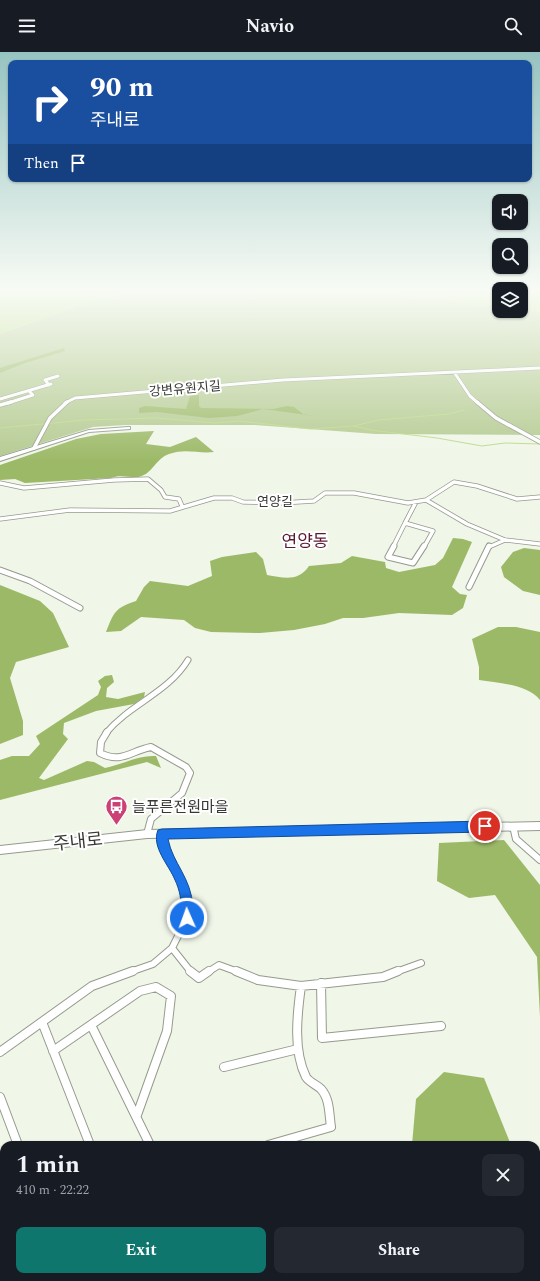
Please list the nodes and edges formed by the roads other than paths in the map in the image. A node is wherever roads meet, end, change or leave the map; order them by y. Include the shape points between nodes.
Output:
1 (540, 368) edge
2 (454, 372) junction
3 (57, 376) dead end
4 (29, 390) junction
5 (0, 399) edge
6 (0, 405) edge
7 (128, 428) dead end
8 (540, 442) edge
9 (34, 448) junction
10 (0, 460) edge
11 (0, 483) edge
12 (540, 497) edge
13 (426, 500) junction
14 (416, 502) junction
15 (182, 506) junction
16 (0, 519) edge
17 (405, 523) junction
18 (505, 540) junction
19 (540, 544) edge
20 (0, 570) edge
21 (469, 587) dead end
22 (80, 608) dead end
23 (188, 660) dead end
24 (514, 826) junction
25 (540, 826) edge
26 (147, 834) junction
27 (162, 834) junction
28 (0, 850) edge
29 (540, 860) edge
30 (172, 948) junction
31 (421, 963) dead end
32 (321, 983) junction
33 (301, 986) junction
34 (42, 1022) junction
35 (91, 1025) junction
36 (441, 1026) dead end
37 (298, 1049) junction
38 (53, 1051) junction
39 (0, 1052) edge
40 (224, 1068) dead end
41 (0, 1097) edge
42 (137, 1115) junction
43 (16, 1141) edge
44 (88, 1141) edge
45 (148, 1141) edge
46 (282, 1141) edge

1 - 2 street, 강변유원지길
2 - 8 street via 470,396 496,418
2 - 9 street, 강변유원지길 via 283,380 83,396 66,400 53,415
3 - 4 street via 45,380 50,384
4 - 5 street
4 - 6 street via 33,395
7 - 9 main road via 89,431
9 - 10 main road
11 - 15 street via 24,488 114,480 148,480 161,490 165,497 179,499
12 - 13 street, 연양길 via 516,499 477,486 454,482
13 - 14 street, 연양길
13 - 18 street via 467,524
14 - 15 street, 연양길 via 408,503 354,493 325,493 314,501 250,502 214,498
14 - 17 street
15 - 16 street, 연양길 via 170,511 70,510
17 - 17 street via 388,557 413,564 433,531
18 - 19 street
18 - 21 street via 489,546
20 - 22 street via 30,581
23 - 26 street via 176,678 133,707 107,730 99,745 100,753 112,759 152,747 186,767 190,773 182,793 152,817 148,823
24 - 25 main road, 주내로
24 - 27 main road, 주내로
24 - 29 street via 516,839
26 - 27 main road, 주내로
26 - 28 main road, 주내로
27 - 30 street via 165,850 179,875 186,895 187,918
30 - 33 street via 192,974 199,978 219,965 258,980
30 - 34 street via 153,964 92,986
31 - 32 street via 383,976
32 - 33 street
32 - 36 street via 322,1038
33 - 37 street via 296,1014
34 - 38 street
34 - 39 street
35 - 38 street
35 - 42 street
35 - 42 street via 140,991 156,987 171,996 167,1032
37 - 40 street
37 - 46 street via 307,1080 318,1085 326,1094 331,1127
38 - 44 street
41 - 43 street
42 - 45 street

